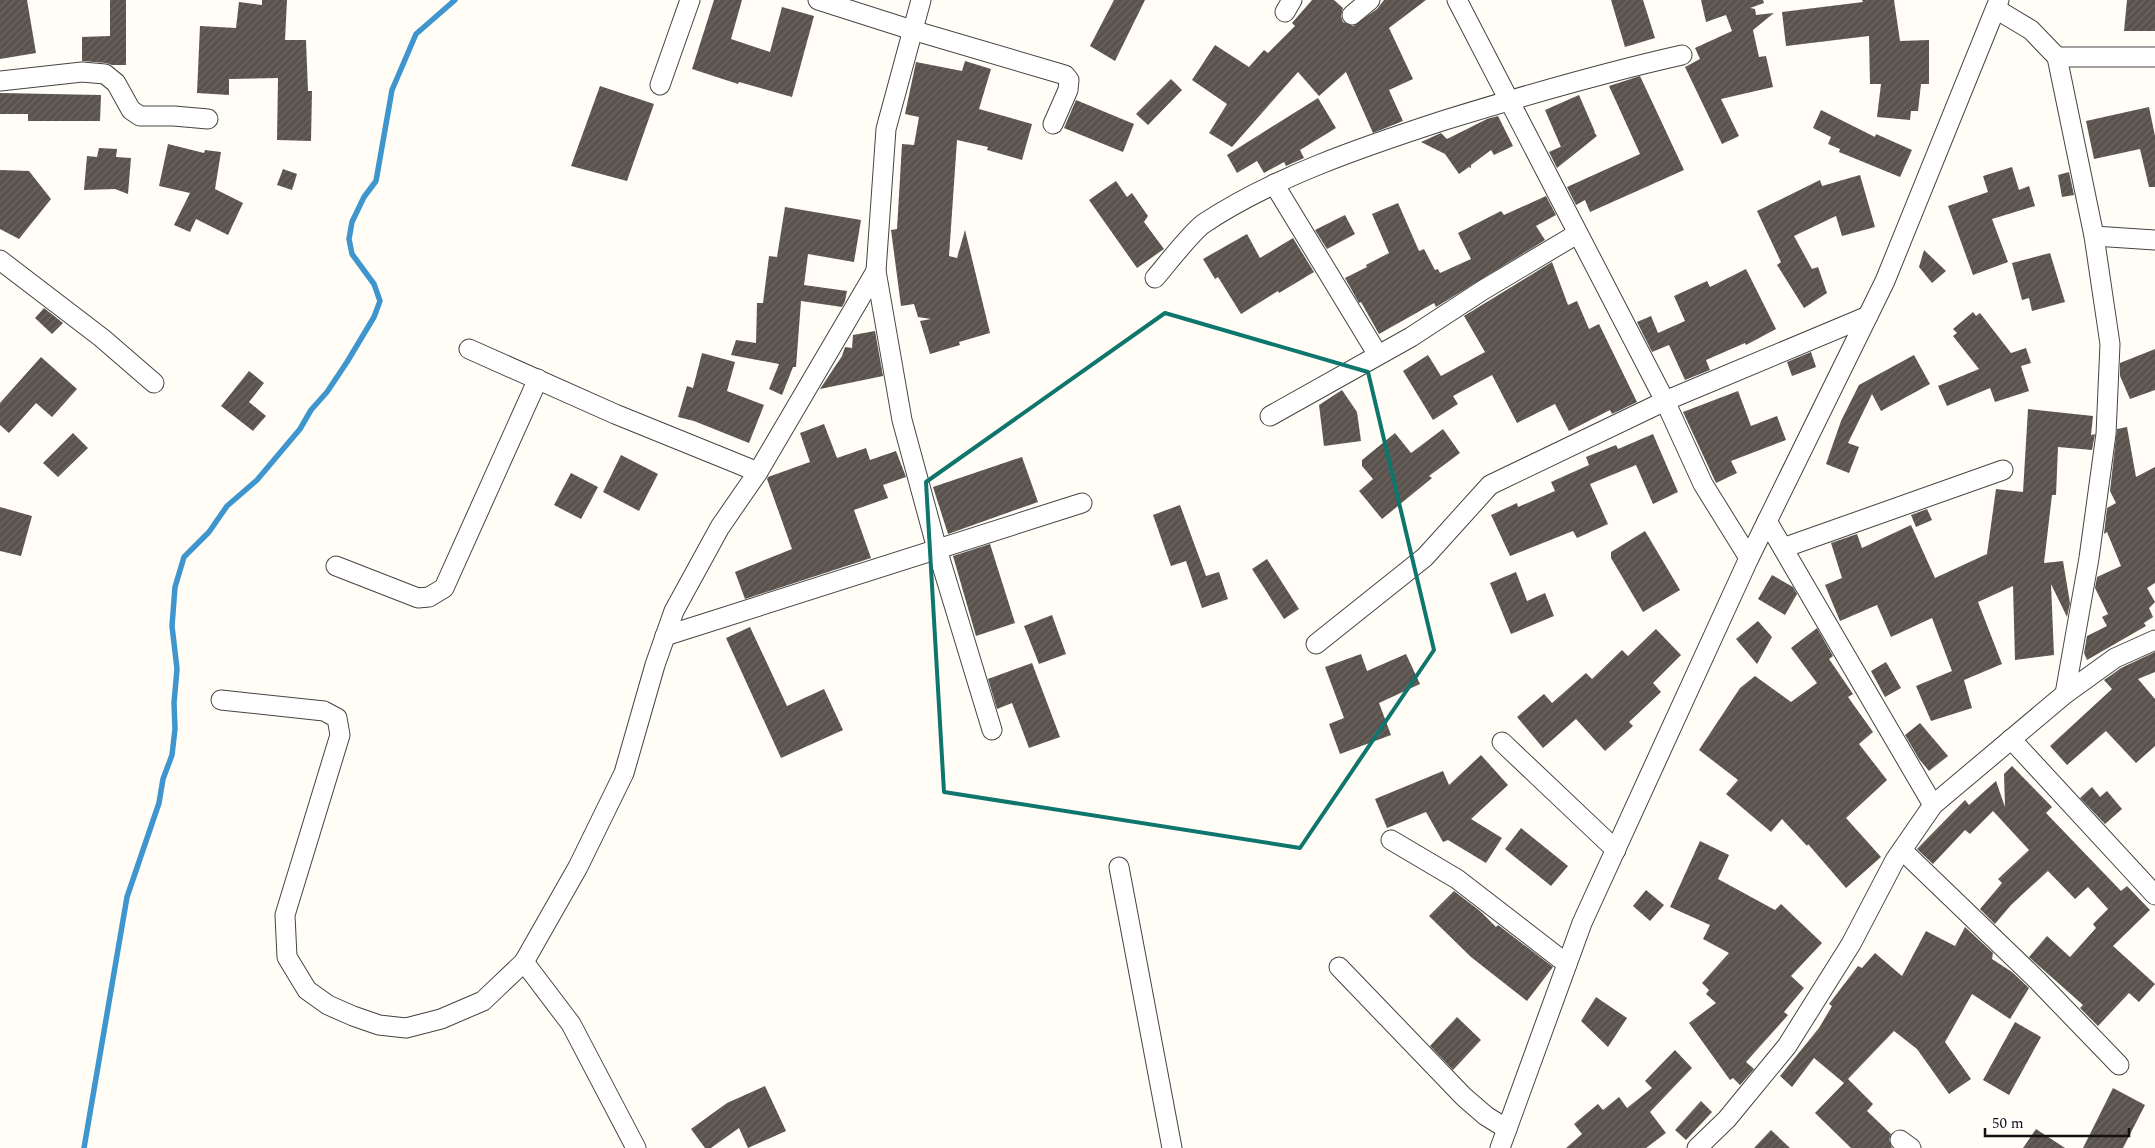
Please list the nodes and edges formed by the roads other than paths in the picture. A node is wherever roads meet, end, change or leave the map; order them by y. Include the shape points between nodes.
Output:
1 (690, 0) edge
2 (818, 0) edge
3 (921, 0) edge
4 (1370, 0) edge
5 (1457, 0) edge
6 (1997, 4) edge
7 (1352, 15) dead end
8 (912, 30) junction
9 (1682, 55) dead end
10 (2058, 57) junction
11 (2155, 57) edge
12 (0, 81) edge
13 (660, 85) dead end
14 (1509, 100) junction
15 (208, 119) dead end
16 (1053, 124) dead end
17 (1274, 184) junction
18 (1577, 234) junction
19 (2094, 236) junction
20 (2155, 240) edge
21 (0, 260) edge
22 (876, 271) junction
23 (1155, 278) dead end
24 (1868, 316) junction
25 (470, 349) dead end
26 (1378, 355) junction
27 (538, 380) junction
28 (154, 383) dead end
29 (1665, 401) junction
30 (1270, 416) dead end
31 (2003, 470) dead end
32 (758, 472) junction
33 (1082, 503) dead end
34 (1767, 520) junction
35 (1783, 548) junction
36 (937, 549) junction
37 (1749, 558) junction
38 (336, 566) dead end
39 (665, 636) junction
40 (2155, 640) edge
41 (1316, 644) dead end
42 (2065, 694) junction
43 (221, 700) dead end
44 (992, 730) dead end
45 (2011, 739) junction
46 (1502, 742) dead end
47 (1933, 805) junction
48 (1391, 840) dead end
49 (1616, 850) junction
50 (1902, 850) junction
51 (1119, 866) dead end
52 (2148, 875) edge
53 (2155, 895) edge
54 (524, 962) junction
55 (1567, 964) junction
56 (1339, 967) dead end
57 (2118, 1066) dead end
58 (1507, 1129) junction
59 (1706, 1145) edge
60 (636, 1148) edge
61 (1172, 1148) edge
62 (1500, 1148) edge

1 - 13 street
2 - 8 street
3 - 8 street
4 - 7 street
5 - 14 street
6 - 10 street via 2031,30
6 - 24 street
8 - 16 street via 1065,75 1069,80 1068,90
8 - 22 street via 886,129
9 - 14 street
10 - 11 street
10 - 19 street
12 - 15 street via 82,72 105,74 116,83 131,110 140,116
14 - 17 street via 1380,141
14 - 18 street
17 - 23 street via 1202,225
17 - 26 street
18 - 26 street
18 - 29 street
19 - 20 street
19 - 42 street via 2110,344 2106,434 2089,558
21 - 28 street via 102,338
22 - 32 street
22 - 36 street via 902,420
24 - 29 street
24 - 34 street
25 - 27 street
26 - 30 street
27 - 32 street
27 - 38 street via 444,588 429,597 418,598
29 - 37 street via 1703,484
29 - 41 street via 1490,485 1425,558
31 - 35 street
32 - 39 street via 720,527 674,611
33 - 36 street
34 - 35 street
34 - 37 street
35 - 47 street
36 - 39 street
36 - 44 street
37 - 49 street
39 - 54 street via 624,772 578,867
40 - 42 street via 2115,658
42 - 45 street
43 - 54 street via 324,711 337,718 340,736 284,915 287,957 308,990 328,1005 353,1016 379,1025 406,1028 441,1019 483,1001
45 - 47 street
45 - 52 street
46 - 49 street
47 - 50 street
48 - 55 street via 1457,879
49 - 55 street
50 - 57 street via 2037,980
50 - 59 street via 1851,944 1787,1046
51 - 61 street
52 - 53 street
54 - 60 street via 570,1024
55 - 58 street
56 - 58 street via 1464,1097
58 - 62 street

